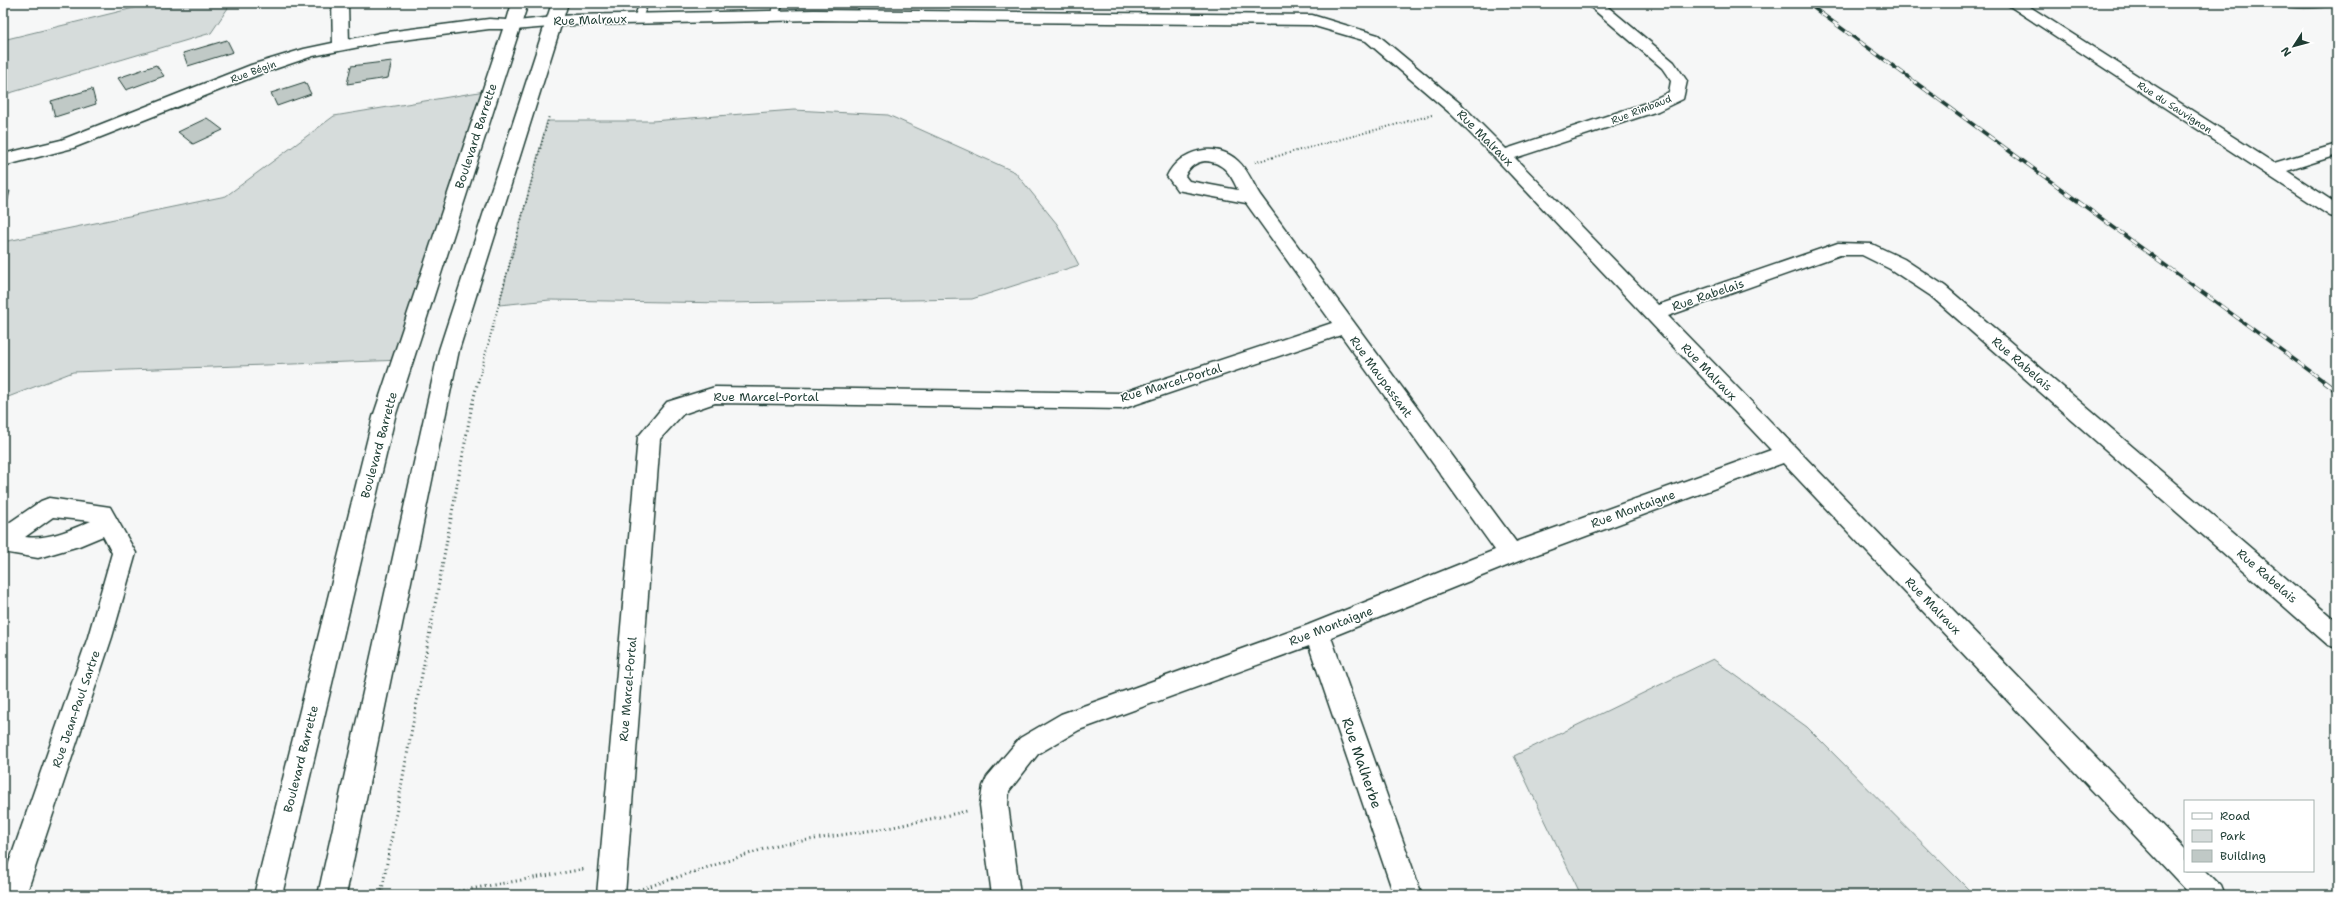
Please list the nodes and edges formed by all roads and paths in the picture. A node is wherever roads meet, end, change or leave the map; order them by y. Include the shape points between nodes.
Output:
1 (340, 3) edge
2 (520, 3) edge
3 (1594, 3) edge
4 (2013, 3) edge
5 (776, 9) edge
6 (1129, 10) edge
7 (641, 11) edge
8 (557, 12) edge
9 (514, 25) junction
10 (341, 44) junction
11 (1456, 109) junction
12 (549, 114) dead end
13 (2337, 149) edge
14 (1503, 156) junction
15 (3, 160) edge
16 (1234, 168) junction
17 (2272, 170) junction
18 (1252, 198) junction
19 (2337, 212) edge
20 (1654, 314) junction
21 (1344, 327) junction
22 (1787, 453) junction
23 (108, 523) junction
24 (3, 540) edge
25 (3, 543) edge
26 (1511, 554) junction
27 (1317, 632) junction
28 (2337, 637) edge
29 (994, 805) junction
30 (614, 864) junction
31 (2184, 868) edge
32 (2188, 872) edge
33 (621, 894) edge
34 (12, 895) edge
35 (268, 895) edge
36 (332, 895) edge
37 (381, 895) edge
38 (436, 895) edge
39 (1006, 895) edge
40 (1408, 895) edge
41 (2210, 895) edge

1 - 10 street
2 - 9 street, Boulevard Barrette
3 - 14 street, Rue Rimbaud via 1668,65 1680,81 1677,95 1652,107
4 - 17 street, Rue du Sauvignon
5 - 6 street, Rue Malraux
5 - 7 street, Rue Malraux
6 - 11 street, Rue Malraux via 1312,20 1372,38
7 - 8 street, Rue Malraux
8 - 9 street, Rue Malraux
8 - 36 street via 449,350
9 - 10 street, Rue Bégin via 489,24
9 - 35 street, Boulevard Barrette via 384,417
10 - 15 street, Rue Bégin via 257,69 67,144
11 - 14 street, Rue Malraux
11 - 16 path
12 - 37 path via 472,405
13 - 17 street
14 - 20 street, Rue Malraux
16 - 18 street, Rue Maupassant
16 - 18 street, Rue Maupassant via 1218,158 1201,156 1188,160 1178,168 1176,176 1183,186
17 - 19 street, Rue du Sauvignon
18 - 21 street, Rue Maupassant
20 - 22 street, Rue Malraux
20 - 28 street, Rue Rabelais via 1838,249 1865,249 1897,264 1938,290
21 - 26 street, Rue Maupassant
21 - 30 street, Rue Marcel-Portal via 1122,401 715,395 676,408 649,437
22 - 26 street, Rue Montaigne
22 - 31 street, Rue Malraux
23 - 24 street, Rue Jean-Paul Sartre via 102,513 49,507
23 - 25 street via 79,537 38,548
23 - 34 street, Rue Jean-Paul Sartre via 124,553 100,637
26 - 27 street, Rue Montaigne
27 - 29 street, Rue Montaigne via 1070,722 1029,746 996,786
27 - 40 street, Rue Malherbe
29 - 33 path via 893,827 776,845
29 - 39 street, Rue Montaigne
30 - 33 street, Rue Marcel-Portal
30 - 38 path
32 - 41 street

